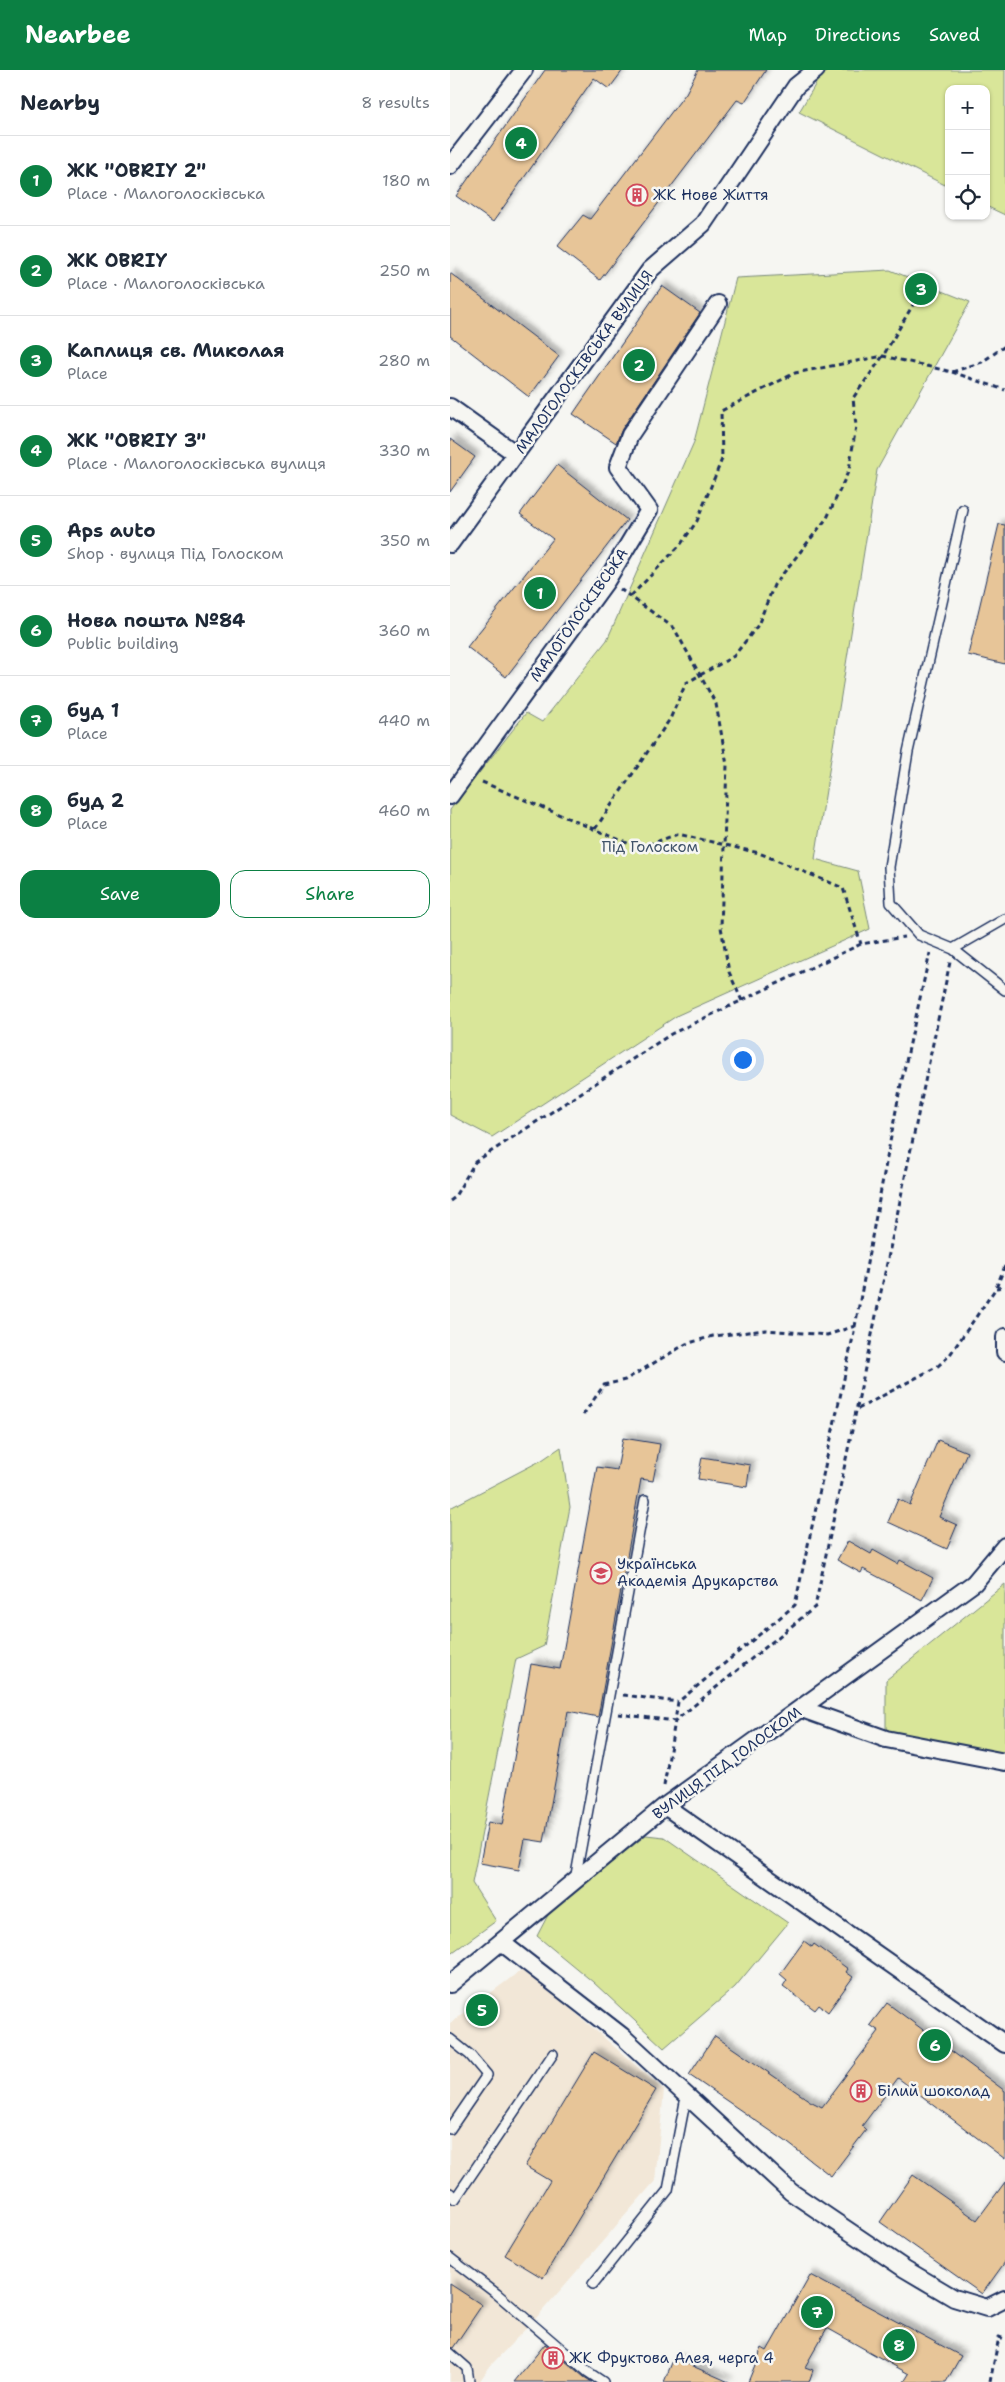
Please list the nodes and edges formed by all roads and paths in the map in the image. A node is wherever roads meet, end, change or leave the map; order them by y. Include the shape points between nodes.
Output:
1 (524, 70) edge
2 (816, 70) edge
3 (450, 166) edge
4 (914, 303) dead end
5 (718, 304) dead end
6 (1005, 346) edge
7 (883, 356) junction
8 (952, 372) junction
9 (1005, 390) edge
10 (450, 407) edge
11 (516, 454) junction
12 (963, 510) dead end
13 (450, 544) edge
14 (607, 580) junction
15 (631, 596) junction
16 (700, 675) junction
17 (465, 776) junction
18 (450, 796) edge
19 (595, 829) junction
20 (724, 845) junction
21 (1005, 919) edge
22 (919, 935) junction
23 (933, 941) junction
24 (861, 944) junction
25 (953, 949) junction
26 (1005, 990) edge
27 (742, 1001) junction
28 (450, 1201) edge
29 (1005, 1266) edge
30 (1005, 1287) edge
31 (996, 1288) junction
32 (855, 1326) junction
33 (1005, 1337) edge
34 (1005, 1352) edge
35 (858, 1409) junction
36 (583, 1415) dead end
37 (645, 1500) dead end
38 (1005, 1546) edge
39 (610, 1693) junction
40 (678, 1702) junction
41 (802, 1709) junction
42 (606, 1712) junction
43 (675, 1721) junction
44 (1005, 1762) edge
45 (664, 1788) dead end
46 (665, 1806) junction
47 (575, 1881) junction
48 (501, 1942) junction
49 (450, 1984) edge
50 (450, 2039) edge
51 (1005, 2044) edge
52 (553, 2054) dead end
53 (686, 2097) junction
54 (450, 2129) edge
55 (450, 2193) edge
56 (450, 2258) edge
57 (593, 2284) dead end
58 (1005, 2299) edge
59 (1005, 2339) edge
60 (450, 2353) edge
61 (469, 2382) edge
62 (603, 2382) edge
63 (990, 2382) edge

1 - 3 street
2 - 11 street, МАЛОГОЛОСКІВСЬКА ВУЛИЦЯ via 796,86 703,224 650,270
4 - 7 path
5 - 14 street, МАЛОГОЛОСКІВСЬКА via 630,435 618,467 649,510
6 - 8 path via 982,362
7 - 8 path
7 - 15 path via 795,373 721,412 722,460 697,521 682,544
7 - 16 path via 853,398 856,426 849,470 826,518 774,585 758,625 734,656
8 - 9 path
10 - 11 street
11 - 13 street, МАЛОГОЛОСКІВСЬКА ВУЛИЦЯ
12 - 22 lane via 908,752 889,867 890,903
14 - 15 path
14 - 17 street, МАЛОГОЛОСКІВСЬКА
15 - 16 path via 674,628
16 - 19 path via 686,683 670,720
16 - 20 path via 716,704 727,765
17 - 18 street, МАЛОГОЛОСКІВСЬКА
17 - 19 path
19 - 20 path via 639,848 678,834
20 - 24 path via 759,854 843,888
20 - 27 path via 721,927 729,972
21 - 25 lane
22 - 23 lane
22 - 24 path
23 - 25 lane
23 - 32 path via 901,1084
24 - 27 path
25 - 26 lane
25 - 35 path
27 - 28 path via 671,1034 475,1162
29 - 31 path
30 - 31 path
31 - 35 path via 950,1356 938,1366
32 - 36 path via 827,1335 766,1330 713,1336 686,1344 625,1380 604,1385
32 - 40 path via 795,1605
33 - 34 street
35 - 43 path via 815,1607
37 - 39 lane
38 - 41 street, ВУЛИЦЯ ПІД ГОЛОСКОМ via 974,1583
39 - 40 path
39 - 42 lane
40 - 43 path
41 - 44 street via 886,1739
41 - 46 street, ВУЛИЦЯ ПІД ГОЛОСКОМ
42 - 43 path
42 - 47 lane
43 - 45 path
46 - 47 street, ВУЛИЦЯ ПІД ГОЛОСКОМ
46 - 51 street
47 - 48 street, ВУЛИЦЯ ПІД ГОЛОСКОМ
48 - 49 street, ВУЛИЦЯ ПІД ГОЛОСКОМ
48 - 53 street via 622,2036
50 - 54 lane via 487,2075
52 - 55 lane via 455,2199
53 - 57 lane via 668,2190
53 - 58 street via 791,2192 905,2269 954,2298 987,2308
56 - 62 lane
59 - 63 path via 999,2337
60 - 61 lane via 463,2363

